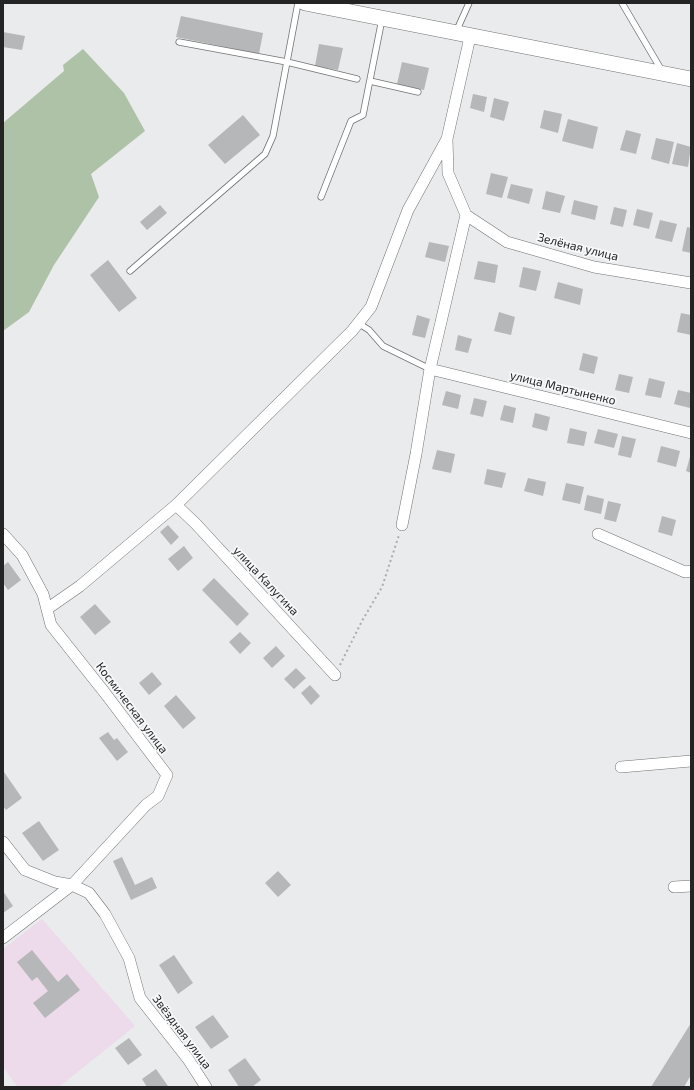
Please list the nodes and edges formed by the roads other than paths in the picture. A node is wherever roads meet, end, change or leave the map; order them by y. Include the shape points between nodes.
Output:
1 (298, 3) edge
2 (305, 3) edge
3 (469, 3) edge
4 (622, 3) edge
5 (382, 19) junction
6 (463, 35) junction
7 (179, 42) dead end
8 (287, 62) junction
9 (664, 74) junction
10 (357, 79) dead end
11 (691, 79) edge
12 (370, 81) junction
13 (418, 92) dead end
14 (447, 139) junction
15 (321, 198) dead end
16 (466, 215) junction
17 (130, 271) dead end
18 (691, 283) edge
19 (358, 323) junction
20 (430, 369) junction
21 (691, 433) edge
22 (176, 505) junction
23 (402, 525) road end
24 (3, 534) edge
25 (598, 534) dead end
26 (691, 571) edge
27 (47, 609) junction
28 (335, 675) road end
29 (691, 761) edge
30 (622, 767) dead end
31 (3, 842) edge
32 (72, 885) junction
33 (691, 886) edge
34 (674, 887) dead end
35 (3, 938) edge
36 (206, 1087) edge

1 - 8 lane
2 - 5 main road
3 - 6 lane
4 - 9 lane
5 - 6 main road
5 - 12 lane
6 - 9 main road
6 - 14 street
7 - 8 lane
8 - 10 lane
8 - 17 lane via 273,136 265,154
9 - 11 main road
12 - 13 lane
12 - 15 lane via 363,115 351,122
14 - 16 street via 448,173
14 - 19 street via 408,210 371,307
16 - 18 street, Зелёная улица via 507,242 594,267
16 - 20 street
19 - 20 lane via 369,330 383,346
19 - 22 street
20 - 21 street, улица Мартыненко
20 - 23 street
22 - 27 street via 80,586
22 - 28 street, улица Калугина
24 - 27 street, Космическая улица via 22,554 43,594
25 - 26 street via 685,572
27 - 32 street, Космическая улица via 51,626 167,775 158,796 146,805
29 - 30 street
31 - 32 street, Звёздная улица via 25,870 55,882
32 - 35 street
32 - 36 street, Звёздная улица via 89,893 105,914 129,958 140,998 188,1059
33 - 34 street

